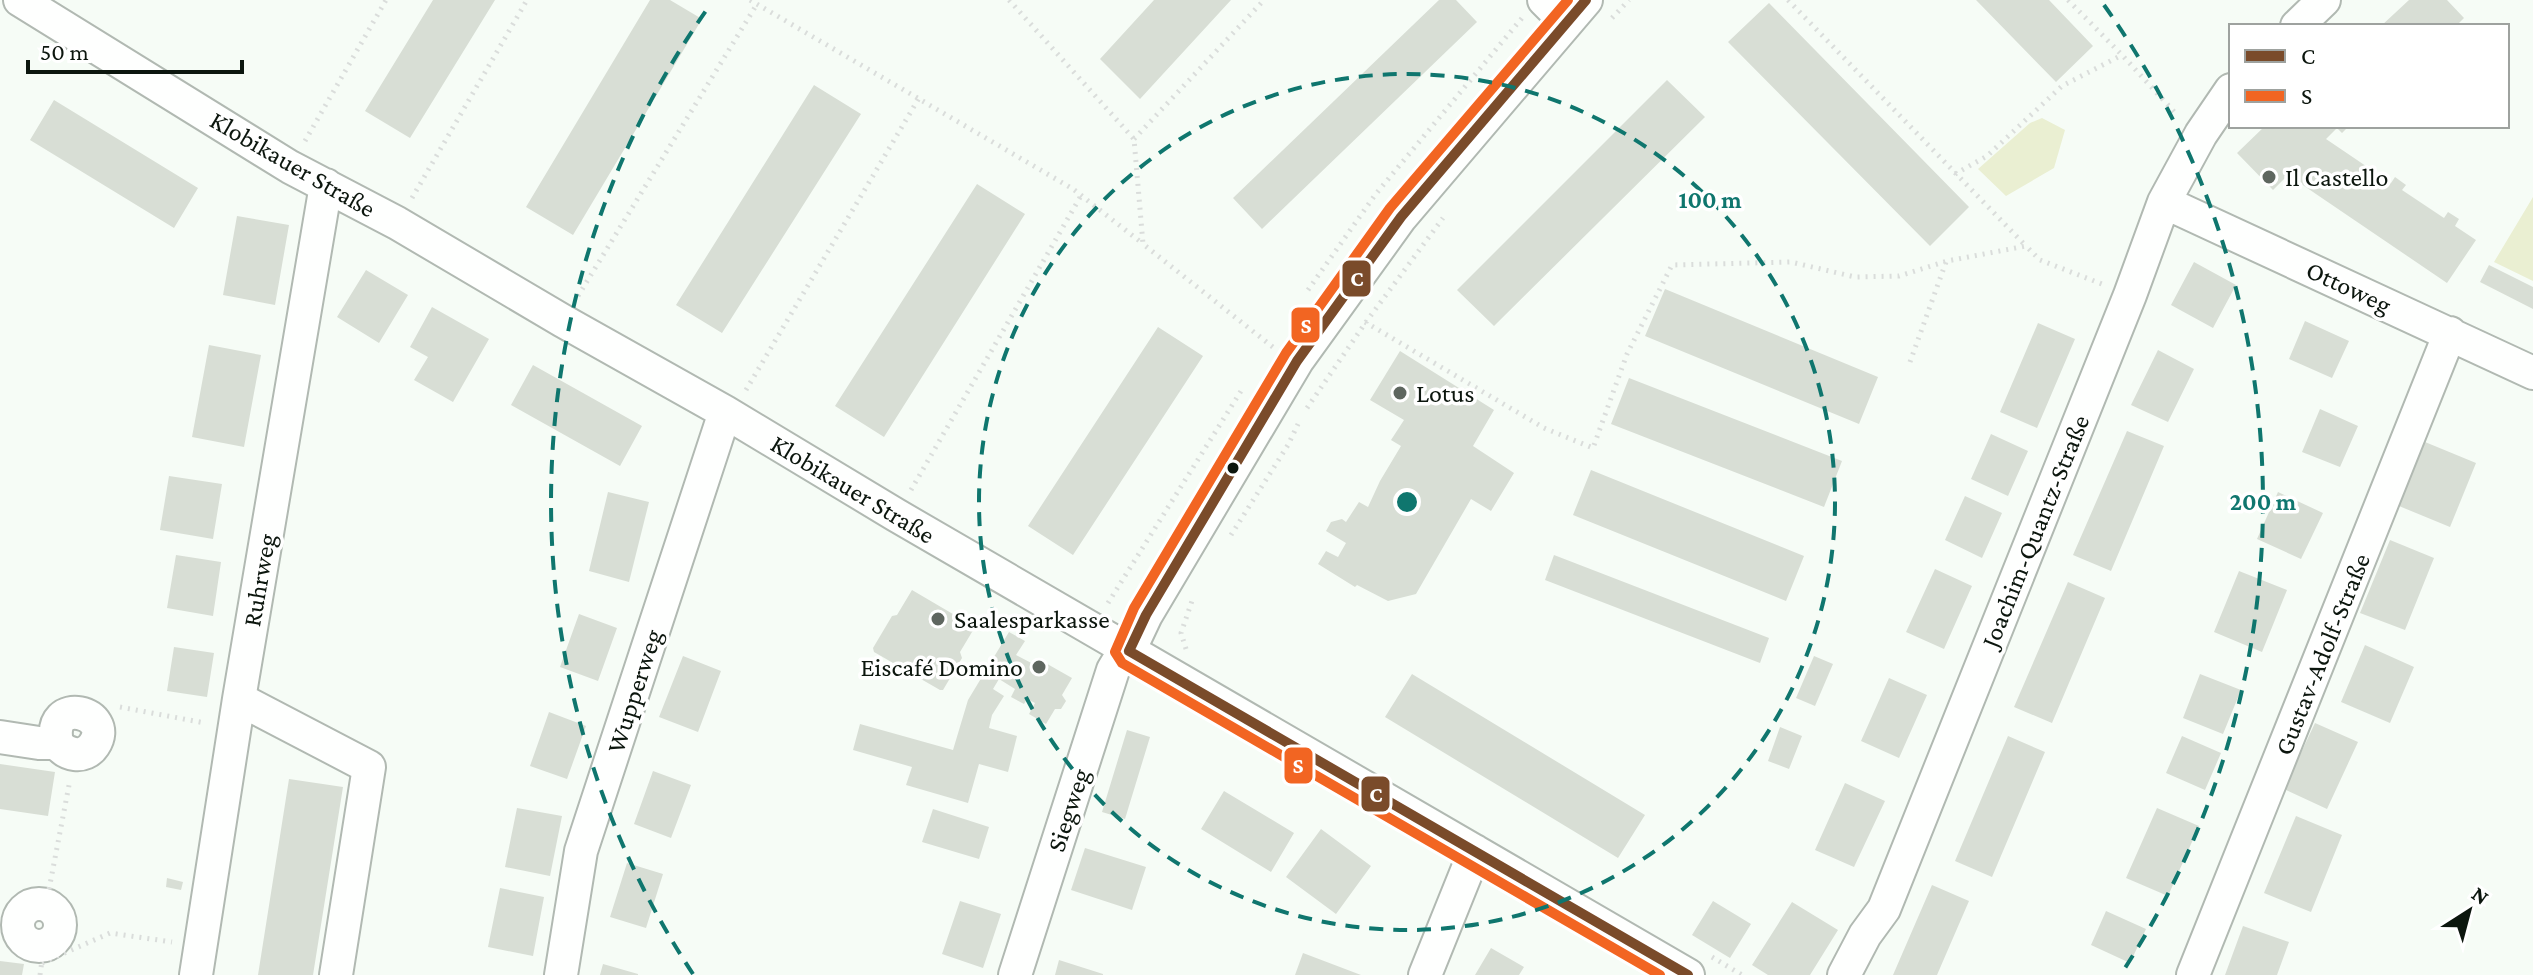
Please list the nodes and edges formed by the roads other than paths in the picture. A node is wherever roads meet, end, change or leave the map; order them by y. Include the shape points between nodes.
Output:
1 (20, 0) edge
2 (2324, 0) edge
3 (1576, 11) edge
4 (2299, 24) edge
5 (2229, 93) edge
6 (326, 185) junction
7 (2164, 202) junction
8 (2450, 333) junction
9 (2533, 373) edge
10 (725, 412) junction
11 (1129, 651) junction
12 (237, 714) junction
13 (90, 717) road end
14 (0, 737) edge
15 (1475, 851) junction
16 (9, 928) edge
17 (198, 960) edge
18 (42, 961) edge
19 (336, 975) edge
20 (561, 975) edge
21 (1015, 975) edge
22 (1425, 975) edge
23 (1688, 975) edge
24 (1844, 975) edge
25 (2193, 975) edge

1 - 6 street, Klobikauer Straße
2 - 4 street
3 - 11 street, Siegweg via 1401,217 1297,361
5 - 7 street, Joachim-Quantz-Straße
6 - 10 street, Klobikauer Straße
6 - 12 street, Ruhrweg
7 - 8 street, Ottoweg
7 - 24 street, Joachim-Quantz-Straße via 1884,909
8 - 9 street, Ottoweg
8 - 25 street, Gustav-Adolf-Straße
10 - 11 street, Klobikauer Straße
10 - 20 street, Wupperweg via 581,851
11 - 15 street, Klobikauer Straße
11 - 21 street, Siegweg via 1113,670
12 - 17 street, Ruhrweg
12 - 19 street via 369,767
13 - 14 street via 76,712 63,717 56,727 66,749
15 - 22 street
15 - 23 street, Klobikauer Straße
16 - 18 street
16 - 18 street via 26,908 38,904 56,913 60,924

